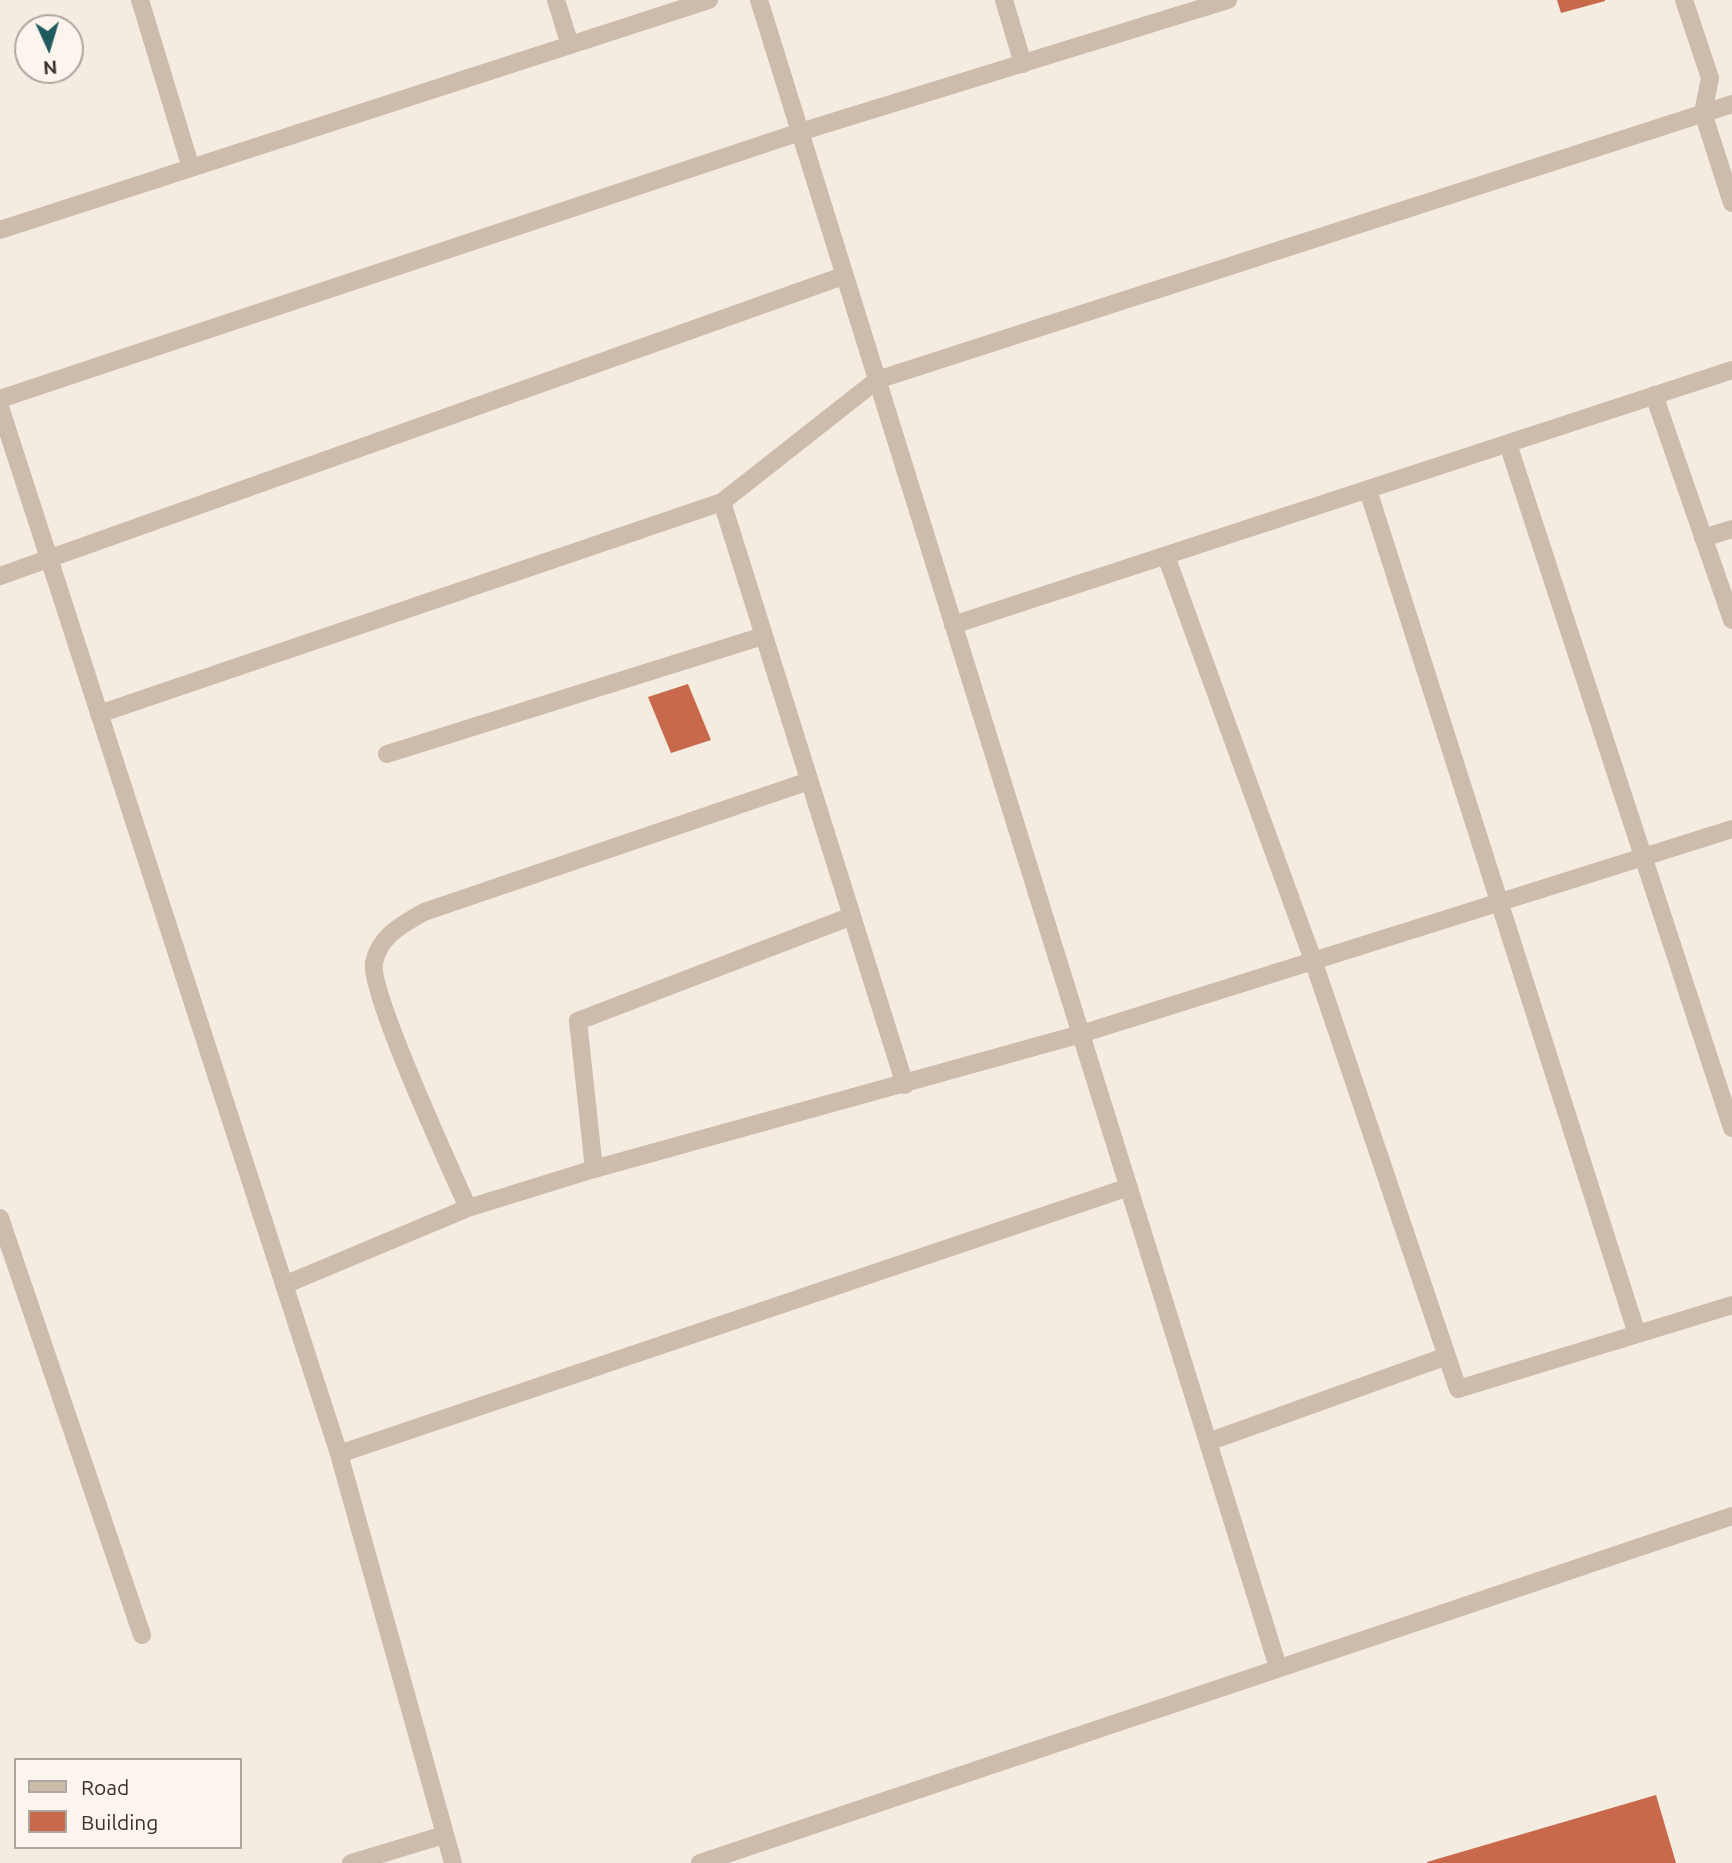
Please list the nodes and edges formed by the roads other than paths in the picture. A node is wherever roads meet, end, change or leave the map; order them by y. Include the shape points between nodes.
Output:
1 (140, 0) edge
2 (556, 0) edge
3 (709, 0) edge
4 (759, 0) edge
5 (1004, 0) edge
6 (1228, 0) edge
7 (1685, 0) edge
8 (570, 45) junction
9 (1023, 64) junction
10 (1732, 104) edge
11 (1703, 113) junction
12 (800, 132) junction
13 (191, 168) junction
14 (1732, 203) edge
15 (0, 230) edge
16 (843, 276) junction
17 (1732, 370) edge
18 (877, 380) junction
19 (1654, 396) junction
20 (0, 399) edge
21 (0, 407) edge
22 (1508, 444) junction
23 (1368, 490) junction
24 (722, 502) junction
25 (1732, 528) edge
26 (1703, 538) junction
27 (49, 556) junction
28 (1166, 556) junction
29 (0, 576) edge
30 (1732, 620) edge
31 (953, 625) junction
32 (764, 636) junction
33 (99, 713) junction
34 (387, 754) dead end
35 (809, 781) junction
36 (1732, 829) edge
37 (1643, 856) junction
38 (1498, 903) junction
39 (852, 916) junction
40 (1313, 960) junction
41 (1081, 1034) junction
42 (905, 1085) junction
43 (1732, 1128) edge
44 (594, 1169) junction
45 (1129, 1187) junction
46 (468, 1208) junction
47 (0, 1217) edge
48 (284, 1285) junction
49 (1732, 1305) edge
50 (1637, 1334) junction
51 (1447, 1356) junction
52 (1208, 1442) junction
53 (338, 1454) junction
54 (1732, 1516) edge
55 (142, 1635) dead end
56 (1278, 1667) junction
57 (444, 1835) junction
58 (351, 1863) edge
59 (453, 1863) edge
60 (701, 1863) edge

1 - 13 street
2 - 8 street
3 - 8 street
4 - 12 street
5 - 9 street
6 - 9 street
7 - 11 street via 1710,78
8 - 13 street
9 - 12 street
10 - 11 street
11 - 14 street
11 - 18 street
12 - 16 street
12 - 20 street
13 - 15 street
16 - 18 street
16 - 27 street
17 - 19 street
18 - 24 street
18 - 31 street
19 - 22 street
19 - 26 street
21 - 27 street
22 - 23 street
22 - 37 street
23 - 28 street
23 - 38 street
24 - 32 street
24 - 33 street
25 - 26 street
26 - 30 street
27 - 29 street
27 - 33 street
28 - 31 street
28 - 40 street
31 - 41 street
32 - 34 street
32 - 35 street
33 - 48 street
35 - 39 street
35 - 46 street via 425,912 390,932 374,964 384,1008
36 - 37 street
37 - 38 street
37 - 43 street
38 - 40 street
38 - 50 street
39 - 42 street
39 - 44 street via 578,1021
40 - 41 street
40 - 51 street
41 - 42 street
41 - 45 street
42 - 44 street
44 - 46 street
45 - 52 street
45 - 53 street
46 - 48 street
47 - 55 street
48 - 53 street
49 - 50 street
50 - 51 street via 1458,1389
51 - 52 street
52 - 56 street
53 - 57 street
54 - 56 street
56 - 60 street
57 - 58 street
57 - 59 street

